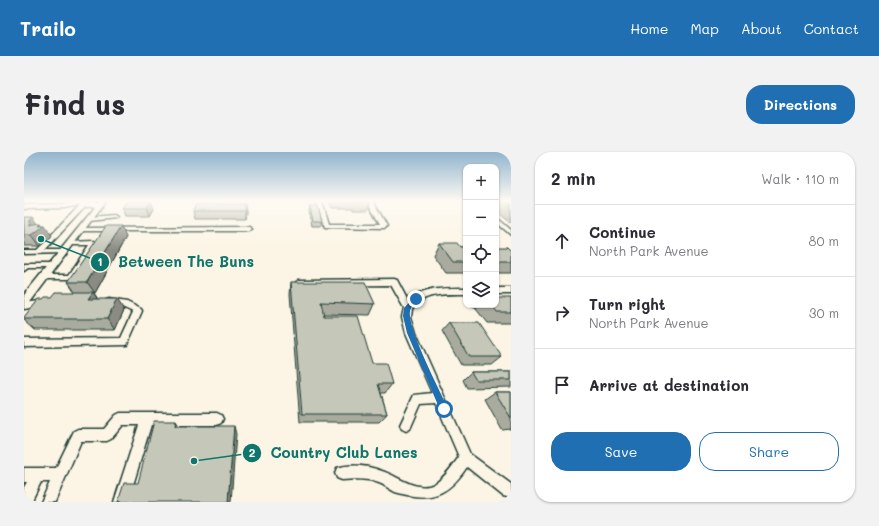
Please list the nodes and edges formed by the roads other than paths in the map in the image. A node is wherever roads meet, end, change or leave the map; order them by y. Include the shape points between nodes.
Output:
1 (71, 217) edge
2 (110, 217) edge
3 (324, 217) edge
4 (379, 217) edge
5 (89, 219) joint
6 (499, 222) edge
7 (249, 229) dead end
8 (81, 230) junction
9 (510, 232) edge
10 (70, 244) junction
11 (24, 252) edge
12 (39, 252) junction
13 (63, 252) junction
14 (53, 266) junction
15 (24, 269) edge
16 (44, 277) junction
17 (293, 282) edge
18 (463, 291) edge
19 (499, 291) edge
20 (511, 291) edge
21 (98, 301) edge
22 (24, 302) edge
23 (60, 302) edge
24 (24, 306) edge
25 (408, 308) junction
26 (24, 343) edge
27 (439, 398) junction
28 (147, 419) junction
29 (217, 419) dead end
30 (406, 425) dead end
31 (466, 458) junction
32 (342, 472) dead end
33 (31, 475) edge
34 (60, 475) junction
35 (511, 491) edge
36 (24, 502) edge
37 (48, 502) edge
38 (121, 502) edge

1 - 12 street
2 - 5 street
3 - 4 street via 327,226 384,226
5 - 8 main road
6 - 9 street
7 - 8 street
8 - 10 main road
10 - 13 main road
10 - 16 street via 94,243 71,277
11 - 12 street
12 - 13 street
13 - 14 main road
14 - 15 street via 26,266
14 - 16 main road
16 - 22 main road
17 - 25 street via 394,282
18 - 25 street via 430,292 416,299
19 - 20 street
21 - 26 street via 124,304 138,311 124,342
23 - 24 street
25 - 27 street via 406,316 411,333
27 - 30 street via 418,398
27 - 31 street
28 - 29 street
28 - 34 street via 120,419 107,435 78,435
28 - 38 street
31 - 32 street via 451,480 434,492 426,494 379,476
31 - 35 street
33 - 34 street
33 - 36 street
34 - 37 street

